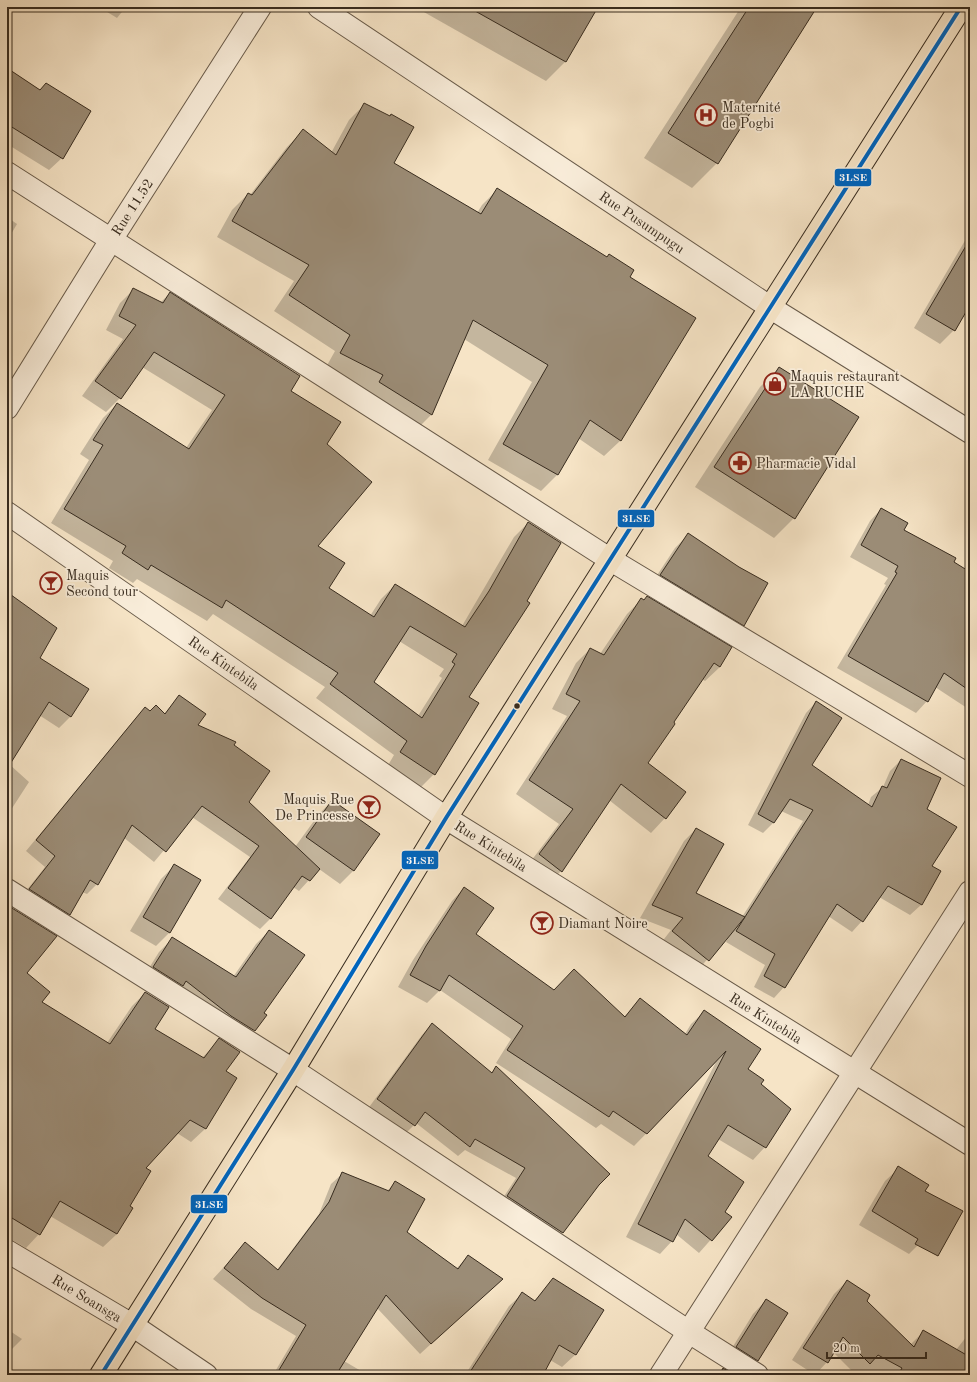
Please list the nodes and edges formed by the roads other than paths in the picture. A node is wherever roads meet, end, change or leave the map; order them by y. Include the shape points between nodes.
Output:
1 (260, 7) edge
2 (319, 7) edge
3 (961, 7) edge
4 (7, 173) edge
5 (111, 240) junction
6 (771, 308) junction
7 (7, 408) edge
8 (970, 432) edge
9 (7, 513) edge
10 (611, 560) junction
11 (970, 776) edge
12 (446, 818) junction
13 (7, 890) edge
14 (970, 892) edge
15 (293, 1070) junction
16 (854, 1072) junction
17 (970, 1144) edge
18 (7, 1251) edge
19 (132, 1325) junction
20 (689, 1332) junction
21 (101, 1375) edge
22 (206, 1375) edge
23 (661, 1375) edge
24 (758, 1375) edge

1 - 5 street, Rue 11.52
2 - 6 street, Rue Pusumpugu
3 - 6 main road
4 - 5 street
5 - 7 street, Rue 11.52
5 - 10 street
6 - 8 street, Rue Pusumpugu
6 - 10 main road
9 - 12 street, Rue Kintebila
10 - 11 street
10 - 12 main road
12 - 15 main road
12 - 16 street, Rue Kintebila
13 - 15 street
14 - 16 street
15 - 19 main road
15 - 20 street
16 - 17 street, Rue Kintebila
16 - 20 street
18 - 19 street, Rue Soansga
19 - 21 main road
19 - 22 street, Rue Soansga
20 - 23 street
20 - 24 street

